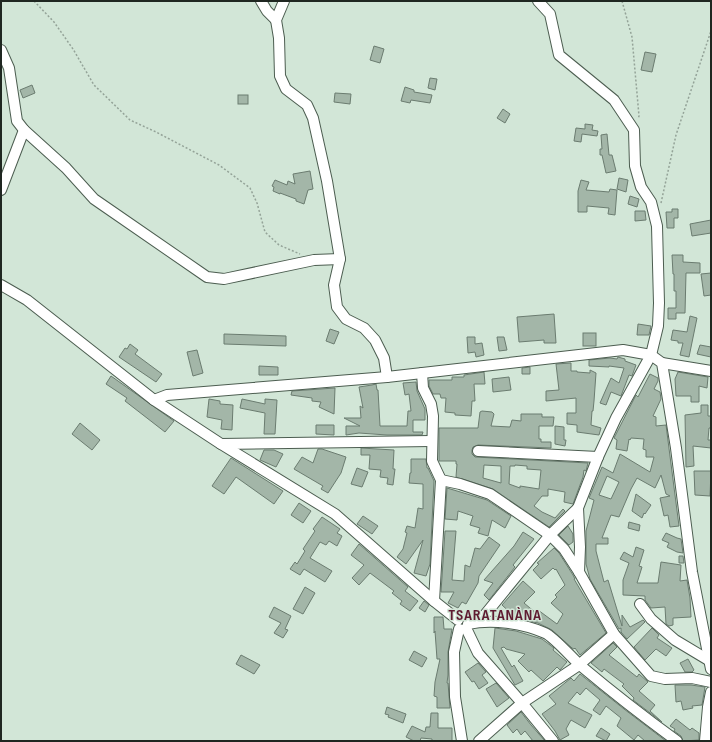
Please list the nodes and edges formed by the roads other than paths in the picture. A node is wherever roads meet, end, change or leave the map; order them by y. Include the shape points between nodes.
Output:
1 (261, 1) edge
2 (284, 1) edge
3 (538, 1) edge
4 (276, 20) junction
5 (1, 50) edge
6 (24, 130) junction
7 (1, 190) edge
8 (340, 259) junction
9 (1, 285) edge
10 (650, 355) junction
11 (662, 363) junction
12 (711, 371) edge
13 (422, 373) junction
14 (387, 377) junction
15 (154, 400) junction
16 (431, 441) junction
17 (221, 444) junction
18 (478, 451) dead end
19 (598, 457) junction
20 (441, 480) junction
21 (578, 508) junction
22 (550, 535) junction
23 (579, 572) junction
24 (434, 601) junction
25 (640, 604) dead end
26 (478, 622) junction
27 (463, 625) junction
28 (614, 634) junction
29 (579, 665) junction
30 (710, 665) edge
31 (711, 682) edge
32 (711, 692) edge
33 (522, 703) junction
34 (462, 741) edge
35 (479, 741) edge
36 (553, 741) edge
37 (677, 741) edge
38 (705, 741) edge

1 - 4 street
2 - 4 street
3 - 10 street via 550,14 559,55 614,100 634,130 635,166 641,188 651,202 657,226 658,326
4 - 8 street via 280,76 286,89 307,105 313,118
5 - 6 street via 9,68 17,121
6 - 7 street
6 - 8 street via 66,168 94,199 207,277 224,279 314,260
8 - 14 street via 334,285 337,308 346,319 364,328 375,340 384,358
9 - 15 street via 27,300
10 - 11 street
10 - 13 street via 623,350
10 - 19 street
11 - 12 street
11 - 30 street via 692,572
13 - 14 street
13 - 16 street via 423,388 431,404 433,416
14 - 15 street via 167,395
15 - 17 street
16 - 17 street
16 - 20 street via 432,461
17 - 24 street via 335,514
18 - 19 street
19 - 21 street
20 - 22 street via 490,494
20 - 24 street
21 - 22 street
21 - 23 street
22 - 23 street via 564,549
22 - 26 street
23 - 28 street
24 - 27 street
25 - 30 street via 651,619 675,640
26 - 27 street
26 - 29 street via 516,625 547,634
27 - 33 street via 478,654
27 - 34 street via 454,652 455,697
28 - 29 street
28 - 31 street via 651,676 665,680 692,678
29 - 33 street
29 - 37 street
32 - 38 street
33 - 35 street
33 - 36 street

